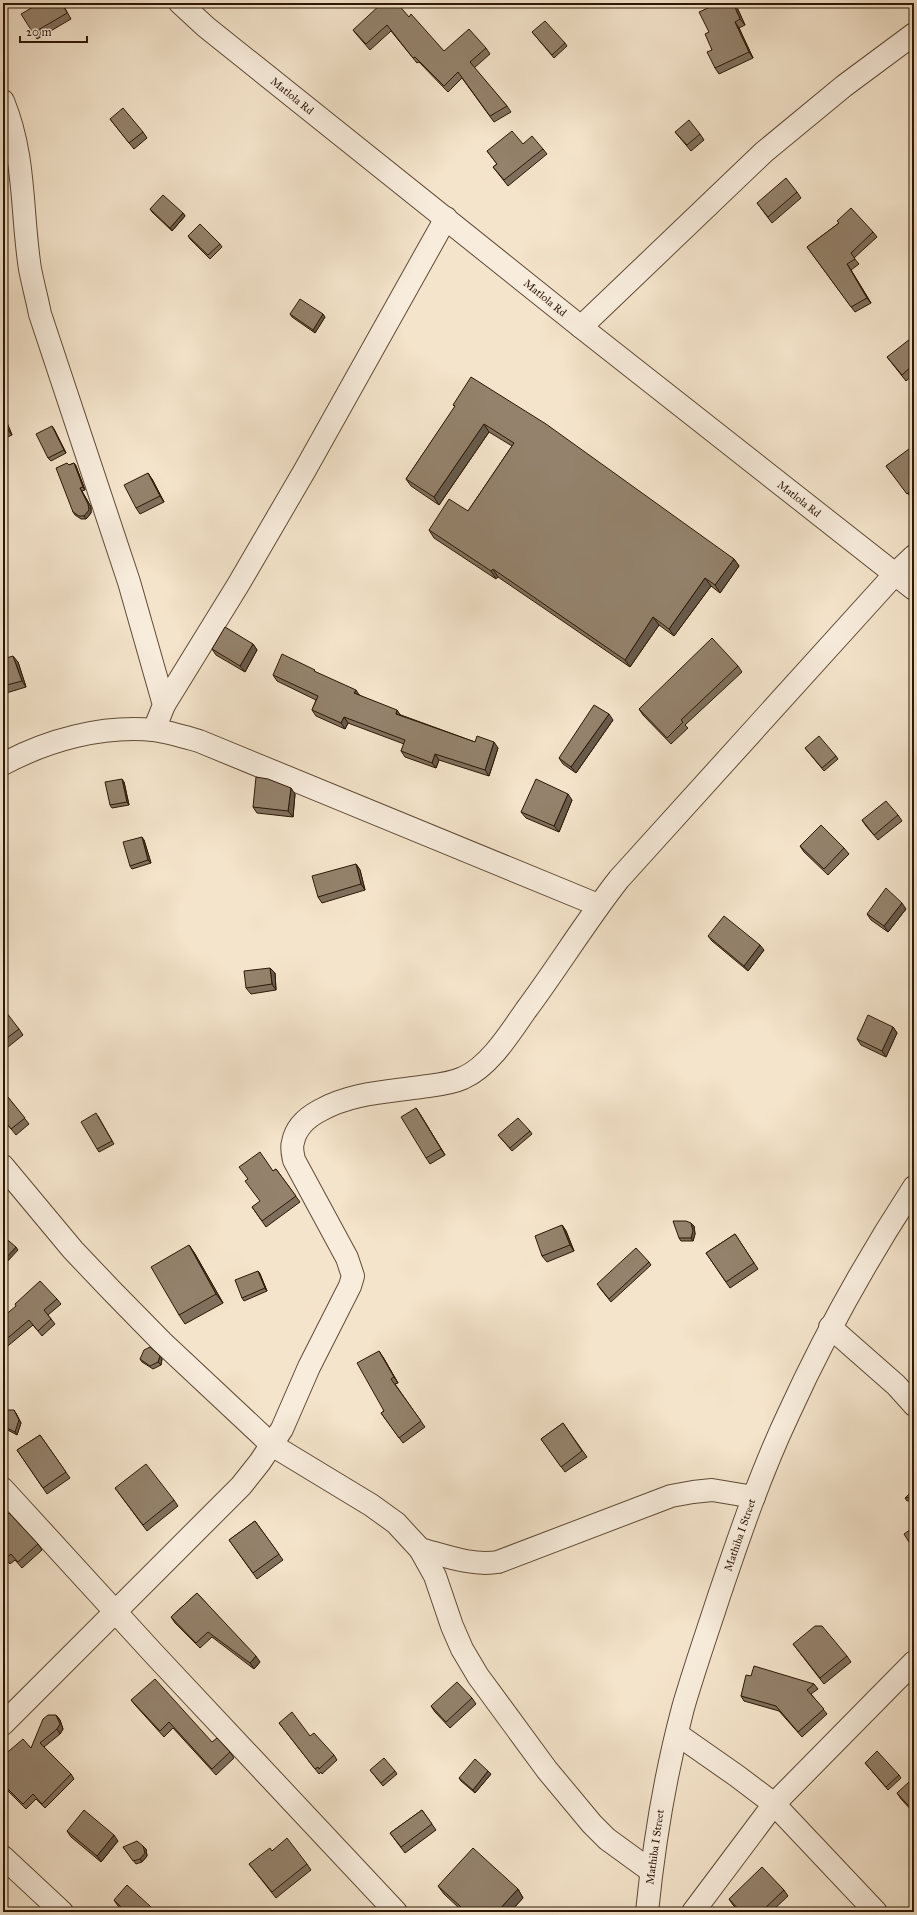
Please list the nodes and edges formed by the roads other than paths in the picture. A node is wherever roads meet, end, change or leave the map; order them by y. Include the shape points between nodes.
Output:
1 (180, 3) edge
2 (914, 34) edge
3 (3, 101) edge
4 (12, 173) edge
5 (446, 218) junction
6 (581, 327) junction
7 (914, 556) edge
8 (895, 574) junction
9 (914, 589) edge
10 (164, 705) junction
11 (154, 730) junction
12 (3, 764) edge
13 (598, 905) junction
14 (3, 1166) edge
15 (914, 1187) edge
16 (830, 1327) junction
17 (914, 1406) edge
18 (272, 1445) junction
19 (3, 1489) edge
20 (754, 1497) junction
21 (420, 1549) junction
22 (115, 1611) junction
23 (914, 1662) edge
24 (3, 1724) edge
25 (677, 1734) junction
26 (774, 1804) junction
27 (3, 1857) edge
28 (651, 1871) junction
29 (62, 1912) edge
30 (396, 1912) edge
31 (647, 1912) edge
32 (693, 1912) edge
33 (876, 1912) edge

1 - 5 street, Matlola Rd via 206,28
2 - 6 street via 844,86 764,152
3 - 4 street via 12,123
4 - 10 street via 40,314 129,582
5 - 6 street, Matlola Rd
5 - 10 street via 301,477
6 - 8 street, Matlola Rd
7 - 8 street
8 - 9 street, Matlola Rd
8 - 13 street
10 - 11 street
11 - 12 street via 113,731 76,736 49,744
11 - 13 street via 199,741
13 - 18 street via 503,1042 473,1072 462,1079 447,1083 355,1096 317,1112 298,1127 292,1144 294,1160 347,1258 353,1276 282,1429
14 - 18 street via 73,1250 116,1296
15 - 16 street, Mathiba I Street
16 - 17 street via 896,1385
16 - 20 street, Mathiba I Street via 788,1414
18 - 21 street via 371,1505 396,1523
18 - 22 street via 241,1486
19 - 22 street
20 - 21 street via 712,1490 671,1496 498,1562 485,1564 466,1561
20 - 25 street, Mathiba I Street via 694,1670
21 - 28 street via 435,1576 462,1649 478,1676 547,1770 592,1824 607,1840
22 - 24 street
22 - 30 street
23 - 26 street
25 - 26 street
25 - 28 street, Mathiba I Street
26 - 32 street
26 - 33 street
27 - 29 street
28 - 31 street, Mathiba I Street

